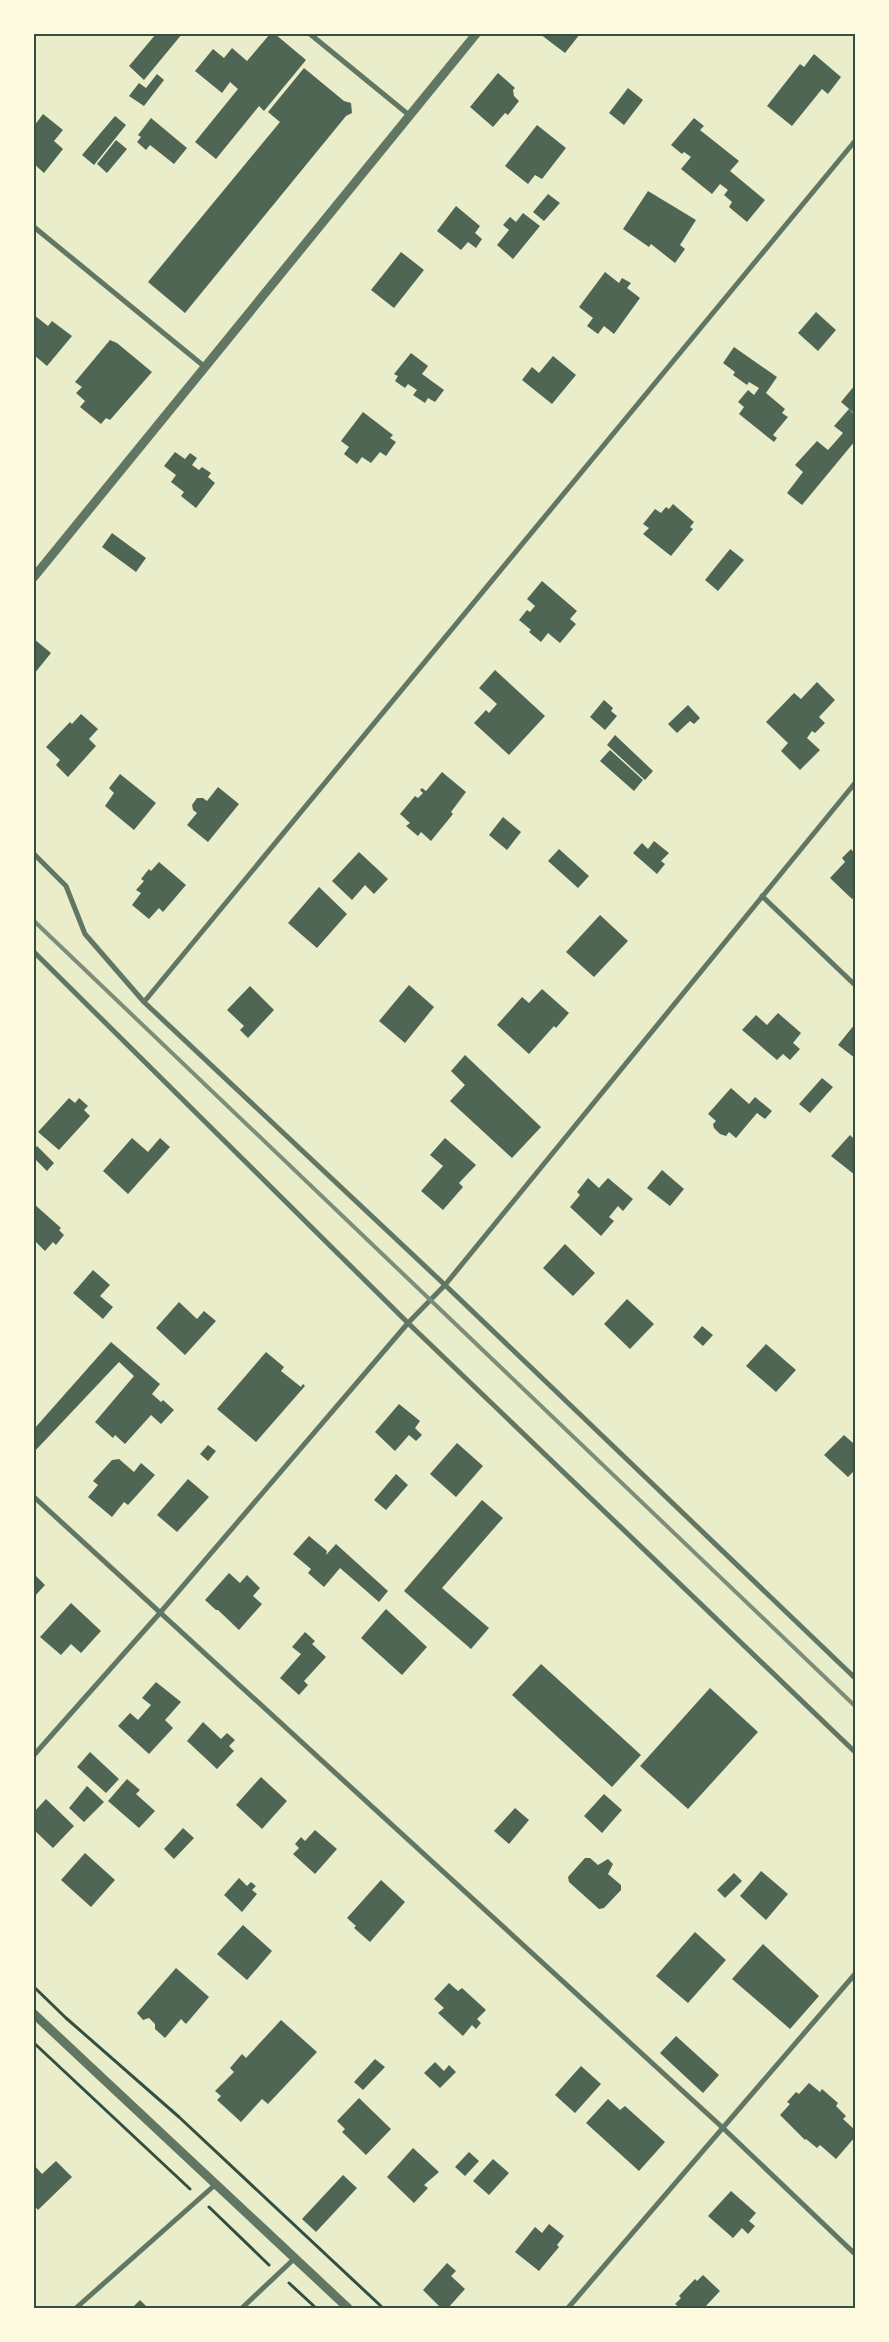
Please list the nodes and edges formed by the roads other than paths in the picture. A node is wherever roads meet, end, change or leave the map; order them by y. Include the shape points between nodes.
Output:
1 (310, 34) edge
2 (476, 34) edge
3 (409, 115) junction
4 (855, 141) edge
5 (34, 227) edge
6 (206, 367) junction
7 (34, 577) edge
8 (855, 783) edge
9 (34, 854) edge
10 (762, 896) junction
11 (34, 952) edge
12 (855, 985) edge
13 (144, 1002) junction
14 (445, 1284) junction
15 (408, 1324) junction
16 (34, 1497) edge
17 (159, 1614) junction
18 (855, 1678) edge
19 (855, 1752) edge
20 (34, 1755) edge
21 (855, 1974) edge
22 (34, 2014) edge
23 (723, 2128) junction
24 (216, 2184) junction
25 (855, 2254) edge
26 (295, 2258) junction
27 (76, 2308) edge
28 (242, 2308) edge
29 (348, 2308) edge
30 (568, 2308) edge

1 - 3 street
2 - 3 street
3 - 6 street
4 - 13 street
5 - 6 street
6 - 7 street
8 - 10 street
9 - 13 street via 66,886 85,934
10 - 12 street
10 - 14 street
11 - 15 street
13 - 14 street
14 - 15 street
14 - 18 street
15 - 17 street
15 - 19 street
16 - 17 street
17 - 20 street
17 - 23 street
21 - 23 street
22 - 24 street
23 - 25 street
23 - 30 street
24 - 26 street
24 - 27 street
26 - 28 street
26 - 29 street

